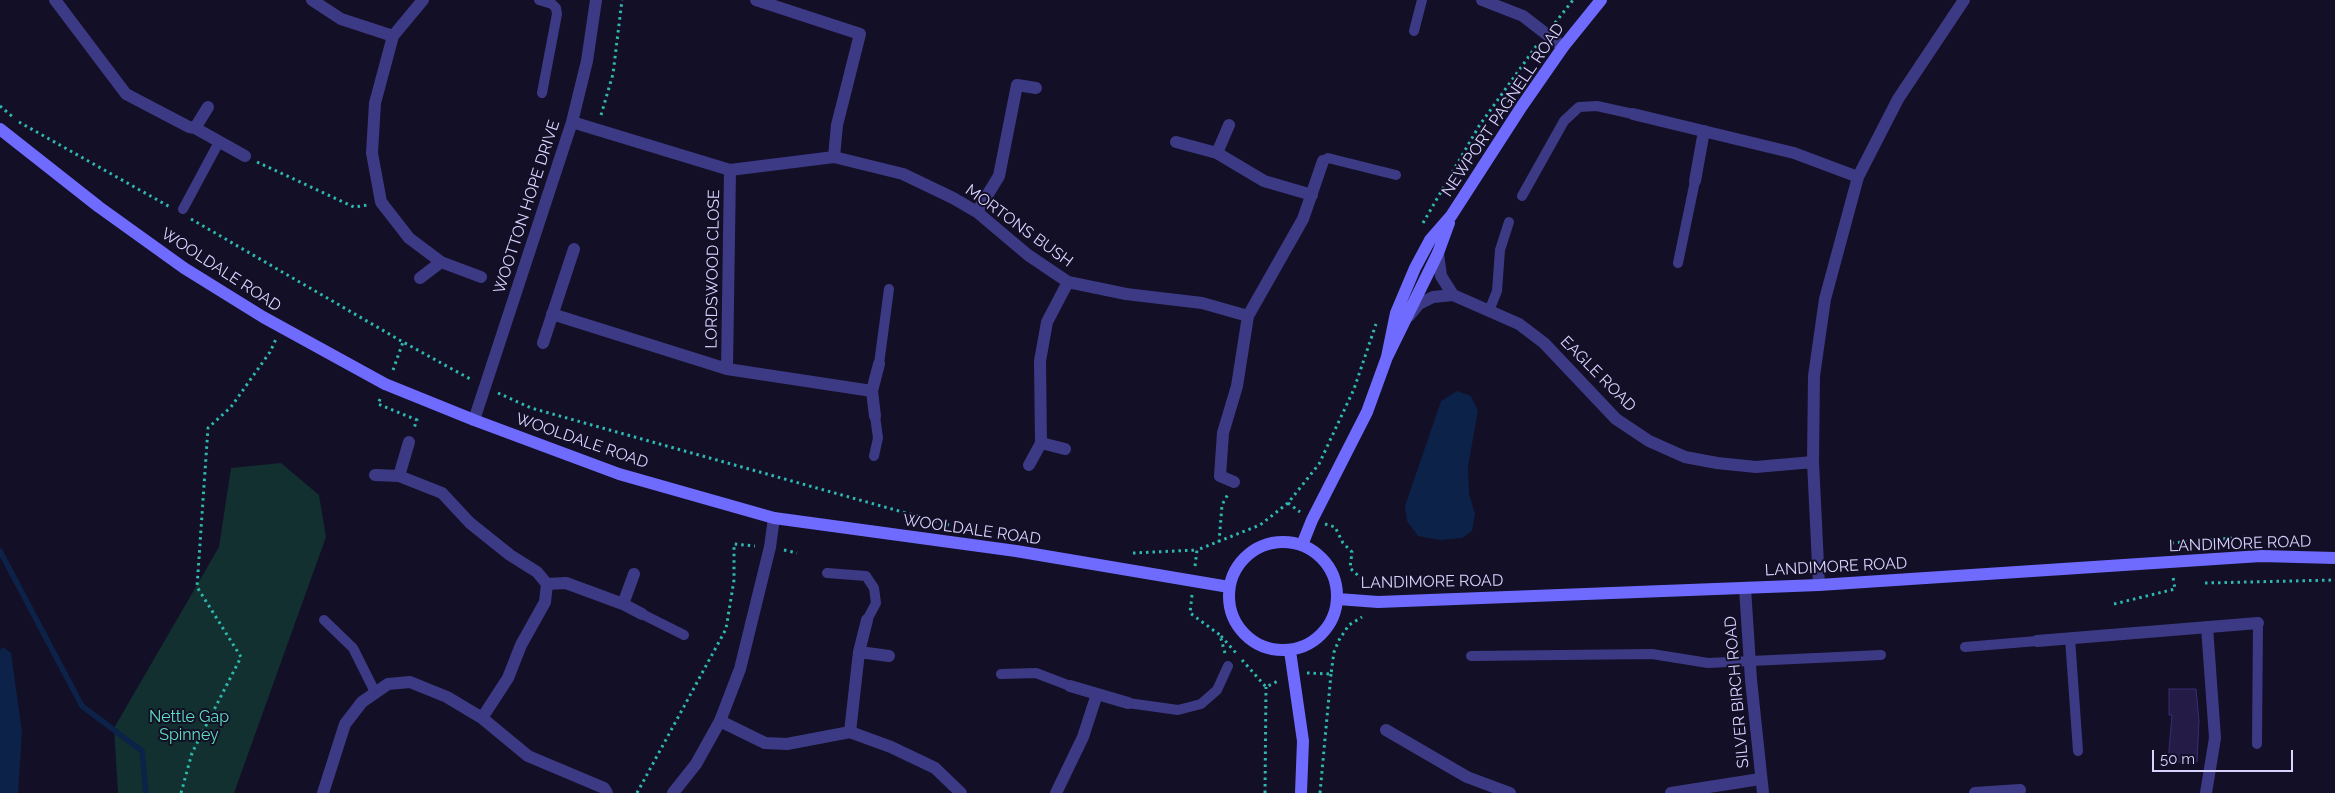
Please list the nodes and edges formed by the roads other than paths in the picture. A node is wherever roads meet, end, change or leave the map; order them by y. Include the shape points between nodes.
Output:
1 (55, 0) edge
2 (312, 0) edge
3 (423, 0) edge
4 (539, 0) edge
5 (596, 0) edge
6 (756, 0) edge
7 (1422, 0) edge
8 (1482, 0) edge
9 (1601, 0) edge
10 (1964, 0) edge
11 (1414, 30) dead end
12 (393, 36) junction
13 (1563, 47) junction
14 (1036, 88) dead end
15 (542, 93) dead end
16 (208, 107) dead end
17 (1633, 114) joint
18 (572, 122) junction
19 (1229, 125) dead end
20 (195, 128) junction
21 (0, 129) edge
22 (1704, 131) junction
23 (219, 142) junction
24 (1176, 142) dead end
25 (1217, 153) junction
26 (245, 156) road end
27 (834, 157) junction
28 (1323, 161) joint
29 (730, 170) junction
30 (1396, 175) dead end
31 (1858, 177) junction
32 (1695, 181) joint
33 (1312, 195) junction
34 (1522, 196) dead end
35 (178, 209) road end
36 (978, 212) junction
37 (1451, 216) junction
38 (1509, 222) dead end
39 (574, 249) dead end
40 (1438, 253) junction
41 (441, 262) junction
42 (1678, 263) dead end
43 (481, 277) dead end
44 (420, 278) dead end
45 (1068, 282) junction
46 (889, 289) dead end
47 (1453, 295) junction
48 (1489, 311) junction
49 (552, 314) junction
50 (1248, 316) junction
51 (1408, 317) junction
52 (542, 343) dead end
53 (1387, 357) junction
54 (879, 364) joint
55 (727, 369) junction
56 (872, 391) junction
57 (875, 416) joint
58 (474, 420) junction
59 (409, 442) road end
60 (1041, 443) junction
61 (1064, 449) dead end
62 (874, 456) dead end
63 (1813, 462) junction
64 (1029, 464) dead end
65 (375, 475) dead end
66 (400, 476) junction
67 (1234, 482) road end
68 (774, 518) junction
69 (1302, 545) junction
70 (2335, 558) edge
71 (827, 573) dead end
72 (634, 574) dead end
73 (547, 584) junction
74 (1819, 585) junction
75 (1229, 587) junction
76 (1745, 588) junction
77 (1338, 599) junction
78 (623, 604) junction
79 (642, 614) joint
80 (324, 620) dead end
81 (867, 620) joint
82 (2258, 623) joint
83 (2207, 627) junction
84 (684, 634) dead end
85 (2070, 638) junction
86 (2037, 641) joint
87 (1965, 647) dead end
88 (1290, 651) junction
89 (859, 652) junction
90 (1881, 655) dead end
91 (889, 656) dead end
92 (1471, 656) dead end
93 (1750, 662) junction
94 (1228, 666) dead end
95 (1001, 674) dead end
96 (1070, 686) joint
97 (375, 692) junction
98 (1096, 694) junction
99 (1128, 703) joint
100 (482, 718) junction
101 (720, 721) junction
102 (1386, 730) dead end
103 (850, 732) junction
104 (2257, 744) dead end
105 (2078, 751) dead end
106 (1760, 779) junction
107 (2020, 790) dead end
108 (323, 793) edge
109 (607, 793) edge
110 (673, 793) edge
111 (961, 793) edge
112 (1056, 793) edge
113 (1301, 793) edge
114 (1510, 793) edge
115 (1671, 793) edge
116 (1763, 793) edge
117 (1974, 793) edge
118 (2206, 793) edge

1 - 20 street via 126,94
2 - 12 street via 341,19
3 - 12 street
4 - 15 lane via 552,4 557,14
5 - 18 street, WOOTTON HOPE DRIVE via 587,61
6 - 27 street via 860,34 836,125
7 - 11 lane
8 - 13 street via 1523,16
9 - 13 street, NEWPORT PAGNELL ROAD
10 - 31 street via 1898,99
12 - 41 street via 375,104 372,153 381,202 409,238
13 - 37 street, NEWPORT PAGNELL ROAD
14 - 36 street via 1017,85 999,176
16 - 20 street
17 - 22 street
17 - 34 lane via 1598,106 1579,107 1564,121
18 - 29 street, MORTONS BUSH
18 - 58 street, WOOTTON HOPE DRIVE
19 - 25 street
20 - 23 street
21 - 58 street, WOOLDALE ROAD via 99,207 184,268 282,328 386,384
22 - 31 street via 1794,153
22 - 32 street
23 - 26 street
23 - 35 lane
24 - 25 street
25 - 33 street via 1264,180
27 - 29 street, MORTONS BUSH
27 - 36 street, MORTONS BUSH via 903,174
28 - 30 lane via 1328,158
28 - 33 street
29 - 55 street, LORDSWOOD CLOSE
31 - 63 street via 1825,298 1814,376
32 - 42 lane
33 - 50 street via 1303,219
36 - 45 street, MORTONS BUSH via 1028,255
37 - 40 street, NEWPORT PAGNELL ROAD
37 - 53 street, NEWPORT PAGNELL ROAD via 1430,240 1415,268 1396,313
38 - 48 lane via 1500,250 1497,291
39 - 49 street
40 - 47 street via 1442,276
40 - 51 street, NEWPORT PAGNELL ROAD
41 - 43 street
41 - 44 street
45 - 50 street, MORTONS BUSH via 1126,294 1202,303
45 - 60 street via 1047,322 1040,362
46 - 54 lane
47 - 48 street, EAGLE ROAD
47 - 51 street via 1434,296 1419,304
48 - 63 street, EAGLE ROAD via 1519,324 1544,343 1616,419 1649,441 1685,456 1717,464 1756,467
49 - 52 street
49 - 55 street, LORDSWOOD CLOSE
50 - 67 street via 1237,386 1223,432 1220,476
51 - 53 street, NEWPORT PAGNELL ROAD
53 - 69 street, NEWPORT PAGNELL ROAD via 1367,412
54 - 56 street
55 - 56 street, LORDSWOOD CLOSE
56 - 57 street
57 - 62 lane via 878,438
58 - 68 street, WOOLDALE ROAD via 619,474
59 - 66 street
60 - 61 street
60 - 64 street
63 - 74 street
65 - 66 street
66 - 73 street via 442,493 470,522 510,556 537,572
68 - 75 street, WOOLDALE ROAD via 1016,551
68 - 101 street via 770,547 740,668
69 - 75 street via 1283,542 1264,545 1248,554 1236,569
69 - 77 street via 1317,553 1329,566 1336,582
70 - 74 street, LANDIMORE ROAD via 2261,556
71 - 81 lane via 866,576 874,588 876,603
72 - 78 street
73 - 78 street via 566,583
73 - 100 street via 545,602 521,645 508,678
74 - 76 street, LANDIMORE ROAD
75 - 88 street via 1230,608 1237,626 1251,641 1270,649
76 - 77 street, LANDIMORE ROAD via 1378,602
76 - 93 street, SILVER BIRCH ROAD
77 - 88 street via 1334,618 1323,634 1308,645
78 - 79 street
79 - 84 lane
80 - 97 lane via 353,648
81 - 89 street
82 - 83 street
82 - 104 lane
83 - 85 street
83 - 118 street via 2215,738
85 - 86 street
85 - 105 lane
86 - 87 lane
88 - 113 street via 1303,741
89 - 91 street
89 - 103 street
90 - 93 lane
92 - 93 lane via 1652,654 1708,663
93 - 106 street, SILVER BIRCH ROAD
94 - 99 lane via 1218,690 1201,704 1178,710
95 - 96 lane via 1036,673
96 - 98 street
97 - 100 street via 388,684 410,682 446,697
97 - 108 street via 362,702 345,724
98 - 99 street
98 - 112 street via 1083,737
100 - 109 street via 528,756 604,788
101 - 103 street via 765,743 787,744
101 - 110 street via 696,764
102 - 114 street via 1467,777
103 - 111 street via 891,746 935,768
106 - 115 street
106 - 116 street, SILVER BIRCH ROAD
107 - 117 street

